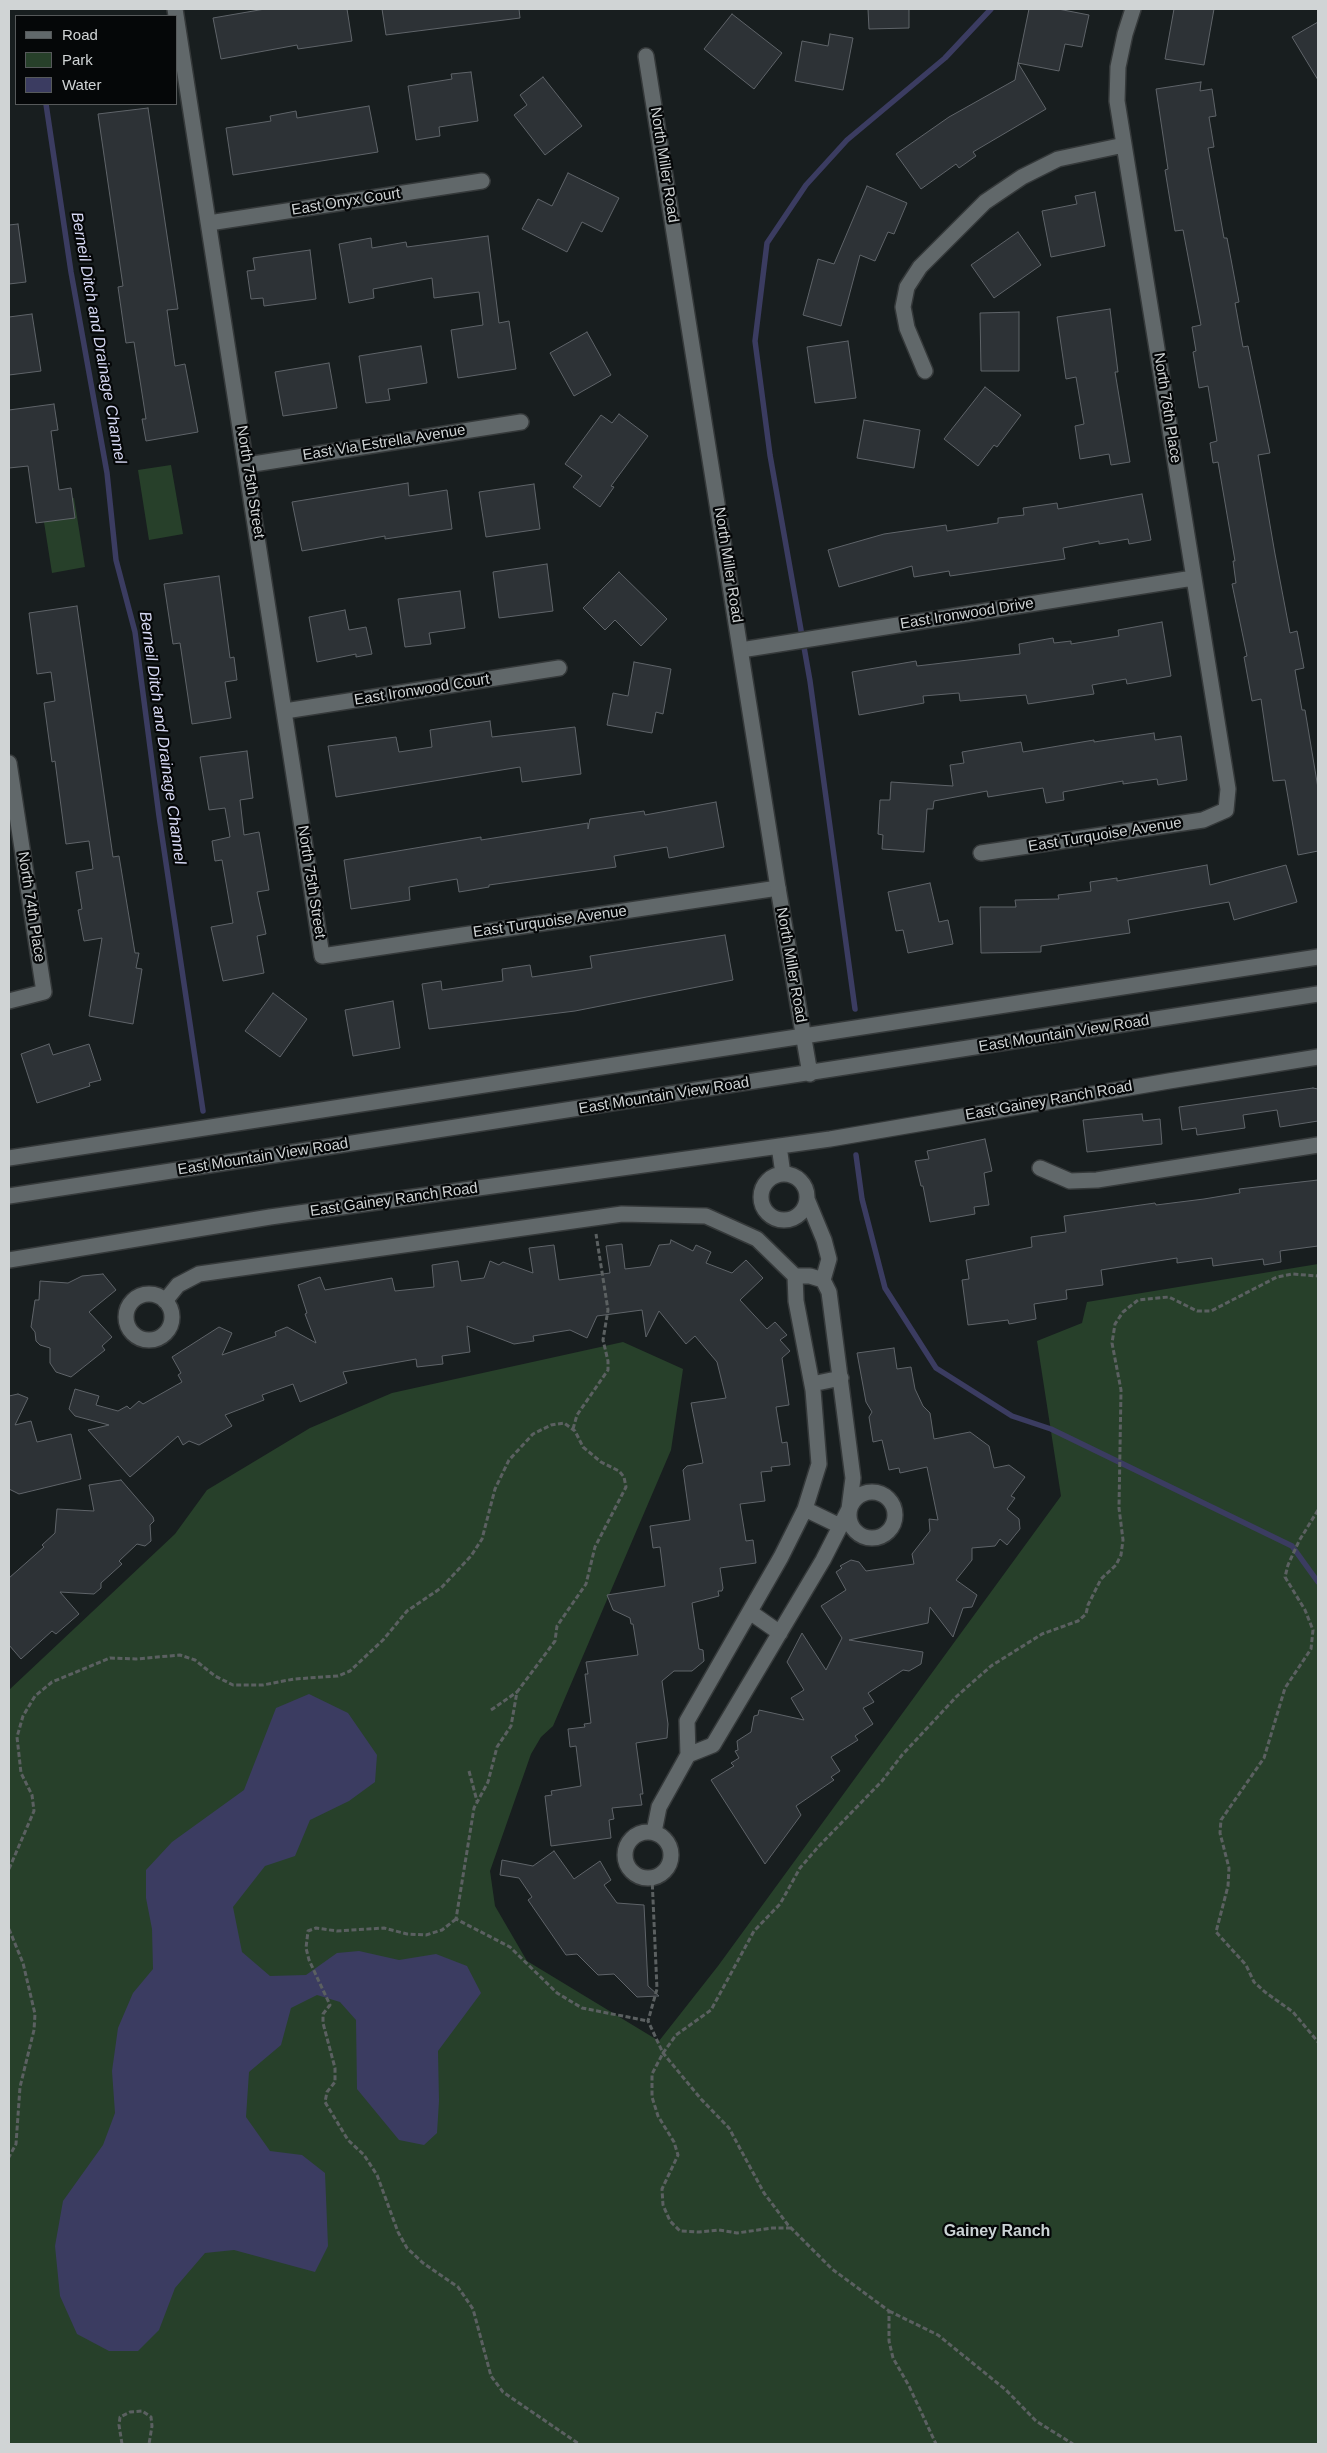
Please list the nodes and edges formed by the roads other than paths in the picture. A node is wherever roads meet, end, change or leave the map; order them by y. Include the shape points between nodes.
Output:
1 (1133, 9) edge
2 (178, 28) edge
3 (646, 56) dead end
4 (1124, 145) junction
5 (482, 181) dead end
6 (209, 223) junction
7 (925, 371) dead end
8 (521, 422) dead end
9 (247, 465) junction
10 (1194, 578) junction
11 (742, 650) junction
12 (559, 668) dead end
13 (284, 712) junction
14 (9, 764) edge
15 (1226, 810) joint
16 (981, 853) dead end
17 (778, 888) junction
18 (322, 956) joint
19 (1318, 957) edge
20 (1318, 994) edge
21 (9, 1001) edge
22 (804, 1037) junction
23 (1318, 1057) edge
24 (810, 1074) junction
25 (1318, 1145) edge
26 (779, 1146) junction
27 (9, 1158) edge
28 (1040, 1168) dead end
29 (783, 1174) junction
30 (9, 1196) edge
31 (807, 1199) junction
32 (773, 1218) junction
33 (757, 1239) junction
34 (9, 1260) edge
35 (795, 1276) junction
36 (823, 1280) junction
37 (165, 1301) dead end
38 (840, 1378) junction
39 (812, 1384) junction
40 (805, 1509) junction
41 (840, 1526) junction
42 (750, 1612) junction
43 (780, 1633) junction
44 (688, 1755) junction
45 (654, 1832) junction

1 - 4 street, North 76th Place via 1118,67 1117,101
2 - 6 street, North 75th Street
3 - 11 street, North Miller Road
4 - 7 street via 1058,159 1022,177 985,202 920,267 907,287 903,307 907,328
4 - 10 street, North 76th Place
5 - 6 street, East Onyx Court
6 - 9 street, North 75th Street
8 - 9 street, East Via Estrella Avenue
9 - 13 street, North 75th Street
10 - 11 street, East Ironwood Drive
10 - 15 street, North 76th Place via 1228,789
11 - 17 street, North Miller Road
12 - 13 street, East Ironwood Court
13 - 18 street, North 75th Street
14 - 21 street, North 74th Place via 44,992
15 - 16 street, East Turquoise Avenue via 1203,820
17 - 18 street, East Turquoise Avenue
17 - 22 street, North Miller Road
19 - 22 street
20 - 24 street, East Mountain View Road
22 - 24 street, North Miller Road
22 - 27 street
23 - 26 street, East Gainey Ranch Road
24 - 30 street, East Mountain View Road
25 - 28 street via 1097,1180 1070,1181
26 - 29 street
26 - 34 street, East Gainey Ranch Road via 270,1217
29 - 31 street via 798,1179
29 - 32 street via 769,1179 761,1192 763,1207
31 - 32 street via 795,1218
31 - 36 street via 829,1259
32 - 33 street
33 - 35 street
33 - 37 street via 706,1216 622,1214 199,1274 178,1285
35 - 36 street
35 - 39 street via 796,1300
36 - 38 street via 829,1292
38 - 39 street
38 - 41 street via 853,1478 850,1509
39 - 40 street via 819,1464
40 - 41 street
40 - 42 street
41 - 43 street
42 - 43 street
42 - 44 street via 687,1722
43 - 44 street via 713,1745
44 - 45 street via 659,1807
45 - 45 street via 667,1841 671,1855 666,1869 645,1877 627,1864 626,1850 633,1837

